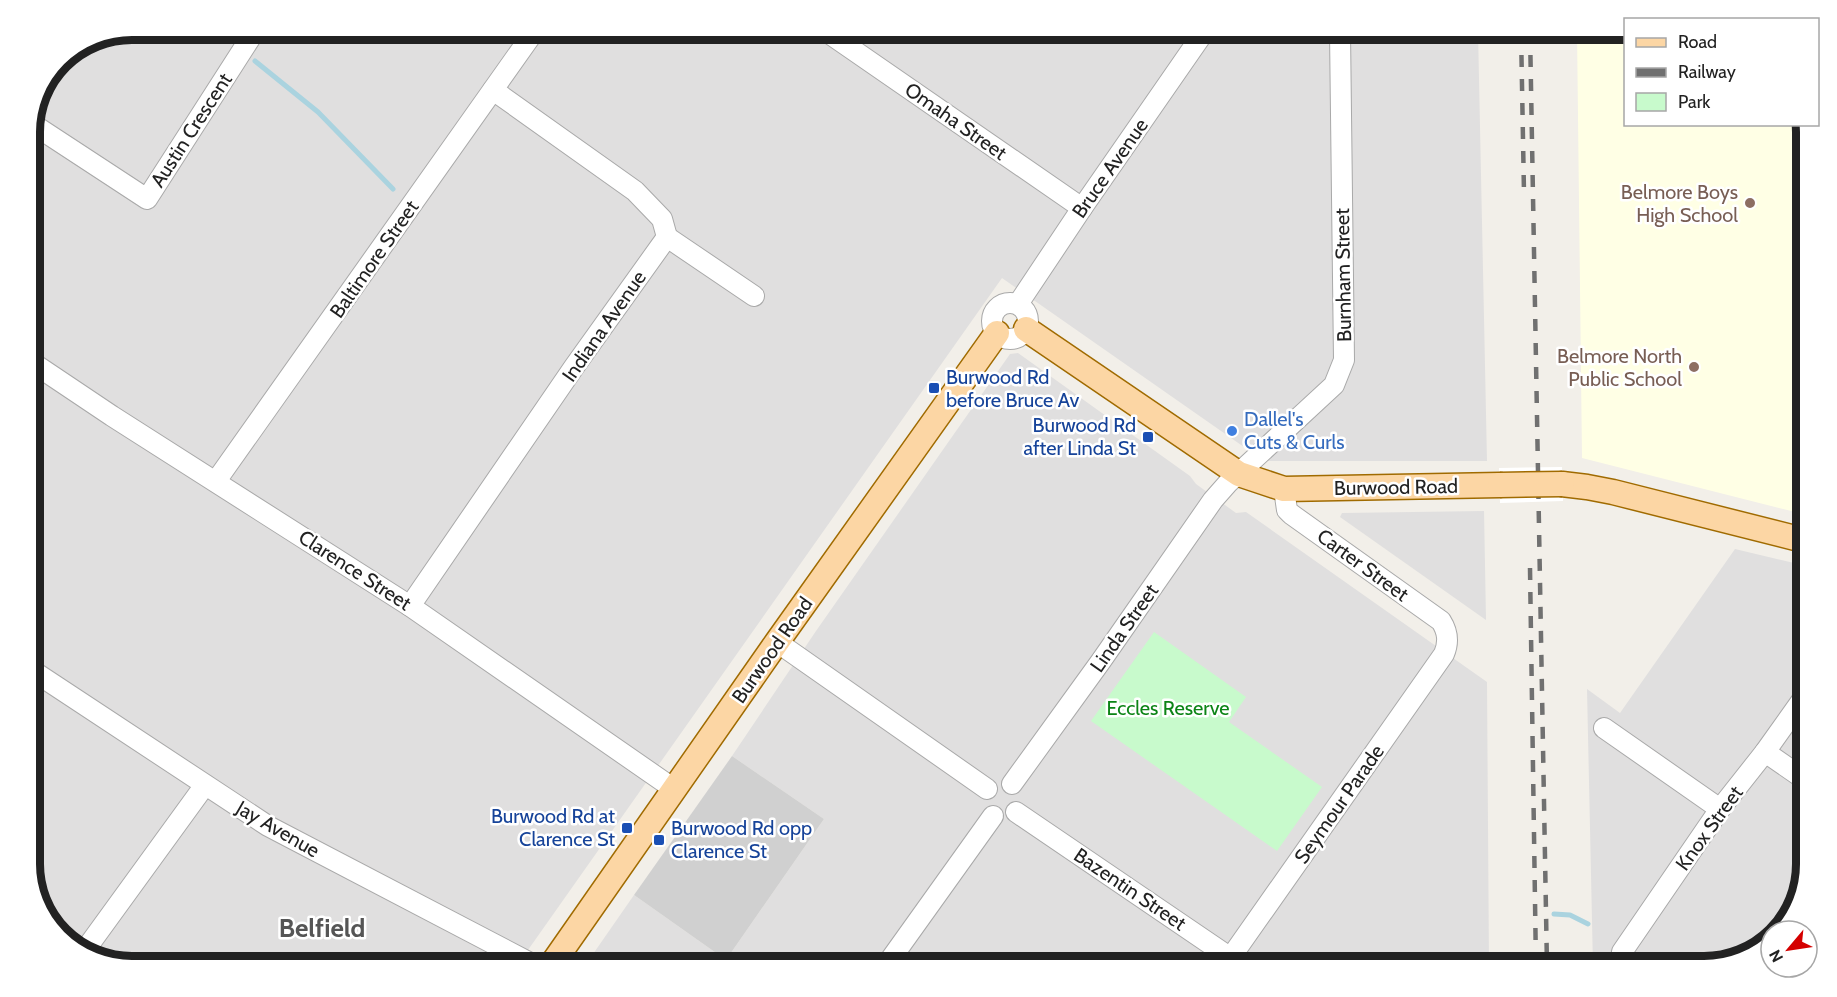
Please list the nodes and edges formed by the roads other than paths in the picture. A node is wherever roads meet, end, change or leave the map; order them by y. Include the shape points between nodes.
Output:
1 (249, 40) edge
2 (528, 40) edge
3 (839, 40) edge
4 (1198, 40) edge
5 (1340, 40) edge
6 (493, 90) junction
7 (41, 130) edge
8 (1082, 208) junction
9 (667, 237) junction
10 (754, 296) dead end
11 (1018, 304) junction
12 (1026, 329) junction
13 (997, 333) junction
14 (41, 368) edge
15 (1239, 474) junction
16 (216, 481) junction
17 (1284, 489) junction
18 (1796, 538) edge
19 (410, 606) junction
20 (1448, 638) joint
21 (777, 642) junction
22 (41, 676) edge
23 (1796, 708) edge
24 (1604, 728) dead end
25 (1765, 752) junction
26 (1796, 774) edge
27 (1012, 784) junction
28 (205, 785) junction
29 (674, 789) junction
30 (987, 789) junction
31 (1720, 809) junction
32 (1016, 812) junction
33 (993, 816) junction
34 (88, 945) edge
35 (517, 956) edge
36 (558, 956) edge
37 (893, 956) edge
38 (1222, 956) edge
39 (1238, 956) edge
40 (1621, 956) edge

1 - 7 street, Austin Crescent via 147,199
2 - 6 street, Baltimore Street
3 - 8 street, Omaha Street
4 - 8 street, Bruce Avenue
5 - 15 street, Burnham Street via 1344,360 1334,385
6 - 9 street via 635,191 662,219
6 - 16 street, Baltimore Street
8 - 11 street, Bruce Avenue
9 - 10 street
9 - 19 street, Indiana Avenue
11 - 12 street via 1028,315
11 - 13 street via 1009,302 995,310 992,322
12 - 13 street via 1014,339
12 - 15 main road, Burwood Road
13 - 21 main road, Burwood Road
14 - 16 street, Clarence Street
15 - 17 main road, Burwood Road
15 - 27 street, Linda Street via 1213,501
16 - 19 street, Clarence Street
17 - 18 main road, Burwood Road, bridge via 1562,484 1613,492
17 - 20 street, Carter Street via 1290,514 1436,618 1446,628
19 - 29 street, Clarence Street
20 - 39 street, Seymour Parade via 1444,654
21 - 29 main road, Burwood Road
21 - 30 street
22 - 28 street, Jay Avenue
23 - 25 street, Knox Street
24 - 31 street
25 - 26 street
25 - 31 street, Knox Street
27 - 30 street via 1001,781
27 - 32 street via 1021,798
28 - 34 street
28 - 35 street, Jay Avenue via 278,831
29 - 36 main road, Burwood Road
30 - 33 street via 985,807
31 - 40 street, Knox Street
32 - 33 street via 1005,818
32 - 38 street, Bazentin Street
33 - 37 street

